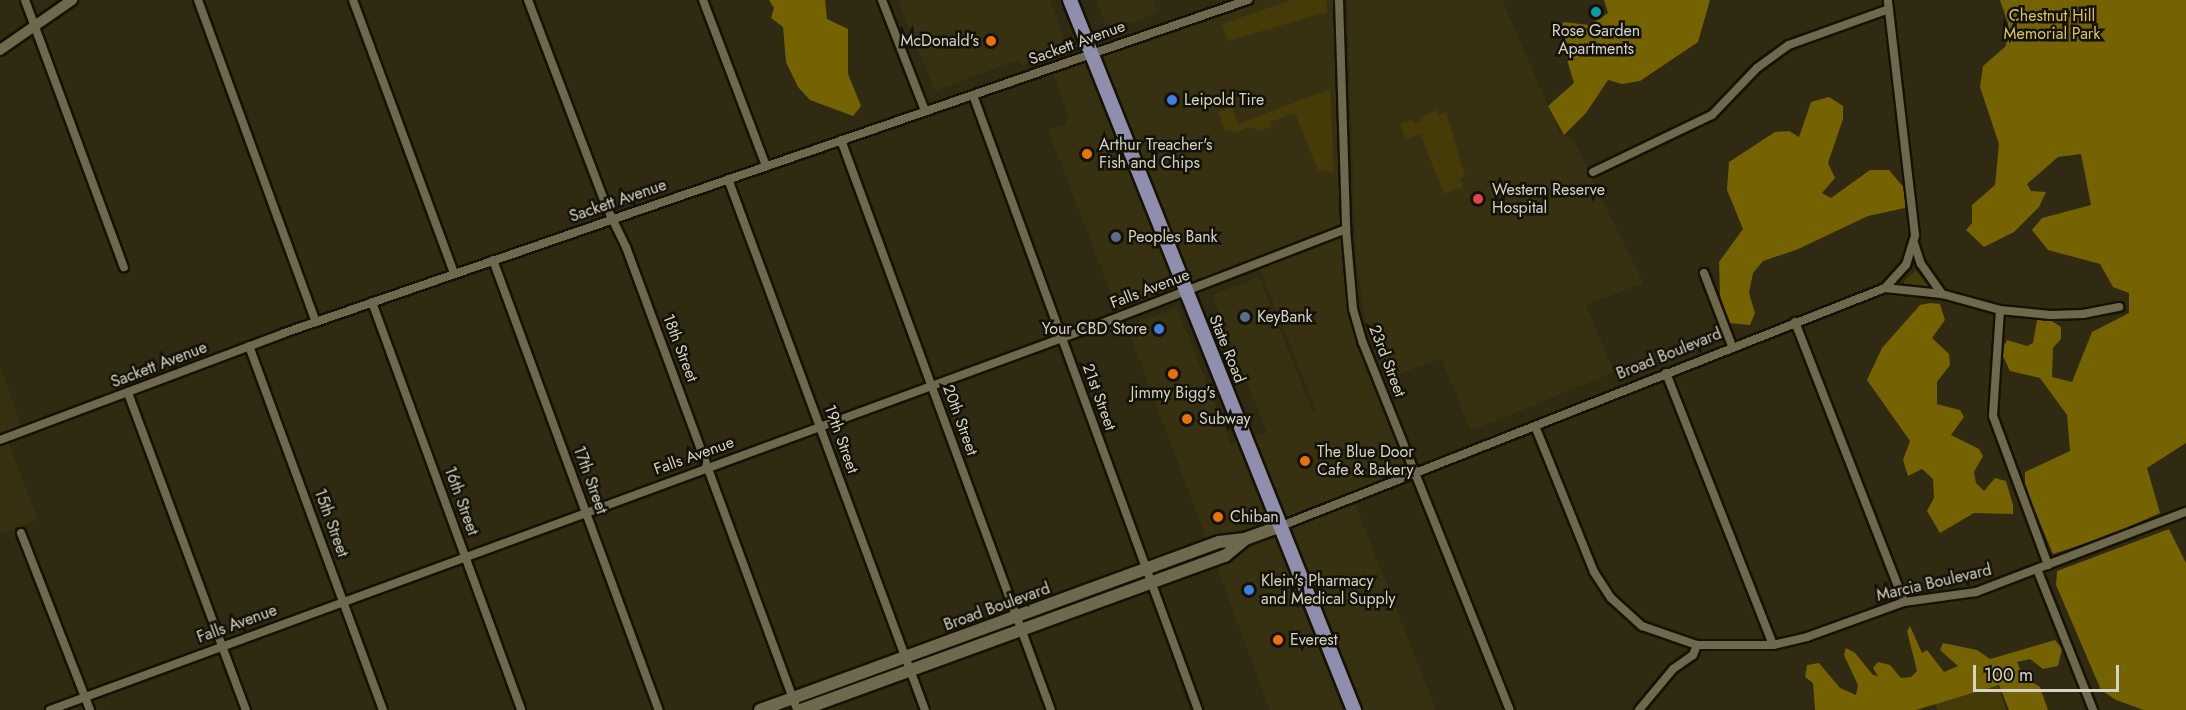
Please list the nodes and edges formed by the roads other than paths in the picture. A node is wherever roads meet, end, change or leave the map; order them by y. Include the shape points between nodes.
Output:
1 (25, 0) edge
2 (72, 0) edge
3 (198, 0) edge
4 (353, 0) edge
5 (528, 0) edge
6 (703, 0) edge
7 (882, 0) edge
8 (1070, 0) edge
9 (1248, 0) edge
10 (1339, 0) edge
11 (1888, 5) edge
12 (35, 26) junction
13 (0, 50) edge
14 (1091, 53) junction
15 (973, 95) junction
16 (926, 111) junction
17 (841, 140) junction
18 (766, 166) junction
19 (1593, 172) dead end
20 (729, 179) junction
21 (614, 219) junction
22 (1346, 229) junction
23 (1914, 243) junction
24 (493, 260) junction
25 (124, 267) dead end
26 (454, 273) junction
27 (1704, 273) dead end
28 (1885, 288) junction
29 (1187, 292) junction
30 (1942, 294) junction
31 (372, 302) junction
32 (2120, 307) dead end
33 (2000, 310) junction
34 (316, 322) junction
35 (1795, 322) junction
36 (1062, 338) junction
37 (249, 346) junction
38 (1732, 346) junction
39 (1666, 373) junction
40 (931, 385) junction
41 (128, 393) junction
42 (820, 426) junction
43 (1535, 426) junction
44 (0, 440) edge
45 (708, 467) junction
46 (1415, 474) junction
47 (586, 511) junction
48 (2186, 512) edge
49 (1281, 526) junction
50 (21, 533) dead end
51 (1245, 539) junction
52 (465, 556) junction
53 (2048, 565) junction
54 (1147, 569) junction
55 (2037, 569) junction
56 (1151, 582) junction
57 (343, 601) junction
58 (1904, 602) junction
59 (1017, 616) junction
60 (1022, 630) junction
61 (222, 645) junction
62 (1697, 645) junction
63 (1773, 645) junction
64 (906, 658) junction
65 (911, 671) junction
66 (85, 696) junction
67 (797, 706) edge
68 (50, 710) edge
69 (90, 710) edge
70 (246, 710) edge
71 (383, 710) edge
72 (521, 710) edge
73 (659, 710) edge
74 (760, 710) edge
75 (925, 710) edge
76 (1051, 710) edge
77 (1198, 710) edge
78 (1354, 710) edge
79 (1509, 710) edge
80 (1639, 710) edge
81 (2093, 710) edge

1 - 12 street
2 - 12 street
3 - 34 street
4 - 26 street
5 - 21 street, 18th Street
6 - 18 street
7 - 16 street
8 - 14 main road, State Road
9 - 14 street, Sackett Avenue
10 - 22 street, 23rd Street
11 - 19 street via 1789,45 1757,68 1712,115
11 - 23 street
12 - 13 street
12 - 25 street
14 - 15 street, Sackett Avenue
14 - 29 main road, State Road
15 - 16 street, Sackett Avenue
15 - 36 street, 21st Street
16 - 17 street, Sackett Avenue
17 - 18 street, Sackett Avenue
17 - 40 street, 20th Street
18 - 20 street, Sackett Avenue
20 - 21 street, Sackett Avenue
20 - 42 street, 19th Street
21 - 24 street, Sackett Avenue
21 - 45 street, 18th Street
22 - 29 street, Falls Avenue
22 - 46 street, 23rd Street via 1357,324
23 - 28 street via 1906,265
23 - 30 street via 1921,264
24 - 26 street, Sackett Avenue
24 - 47 street, 17th Street
26 - 31 street, Sackett Avenue
27 - 38 street
28 - 30 street, Broad Boulevard
28 - 35 street, Broad Boulevard
29 - 36 street, Falls Avenue
29 - 49 main road, State Road
30 - 33 street, Broad Boulevard
31 - 34 street, Sackett Avenue
31 - 52 street, 16th Street
32 - 33 street, Broad Boulevard via 2067,315
33 - 53 street via 1994,416
34 - 37 street, Sackett Avenue
35 - 38 street, Broad Boulevard
35 - 58 street
36 - 40 street, Falls Avenue
36 - 54 street, 21st Street
37 - 41 street, Sackett Avenue
37 - 57 street, 15th Street
38 - 39 street, Broad Boulevard
39 - 43 street, Broad Boulevard
39 - 63 street
40 - 42 street, Falls Avenue
40 - 59 street, 20th Street
41 - 44 street, Sackett Avenue
41 - 61 street
42 - 45 street, Falls Avenue
42 - 64 street, 19th Street
43 - 46 street, Broad Boulevard
43 - 62 street, Marcia Boulevard via 1594,572 1611,598 1642,626
45 - 47 street, Falls Avenue
45 - 67 street, 18th Street
46 - 49 street, Broad Boulevard
46 - 79 street, 23rd Street
47 - 52 street, Falls Avenue
47 - 73 street, 17th Street
48 - 53 street, Marcia Boulevard
49 - 51 main road, Broad Boulevard
49 - 78 main road, State Road
50 - 66 street
51 - 54 main road, Broad Boulevard via 1219,542
51 - 56 main road, Broad Boulevard via 1225,556
52 - 57 street, Falls Avenue
52 - 72 street, 16th Street
53 - 55 street, Marcia Boulevard
54 - 56 street, 21st Street
54 - 59 main road, Broad Boulevard
55 - 58 street, Marcia Boulevard via 1976,592
55 - 81 street
56 - 60 main road, Broad Boulevard
56 - 77 street, 21st Street
57 - 61 street, Falls Avenue
57 - 71 street, 15th Street
58 - 63 street, Marcia Boulevard via 1807,637
59 - 60 street, 20th Street
59 - 64 main road, Broad Boulevard
60 - 65 main road, Broad Boulevard
60 - 76 street, 20th Street
61 - 66 street, Falls Avenue
61 - 70 street
62 - 63 street, Marcia Boulevard
62 - 80 street via 1693,655 1673,669
64 - 65 street, 19th Street
64 - 67 main road, Broad Boulevard
65 - 67 main road, Broad Boulevard
65 - 75 street, 19th Street
66 - 68 street, Falls Avenue
66 - 69 street
67 - 74 main road, Broad Boulevard

